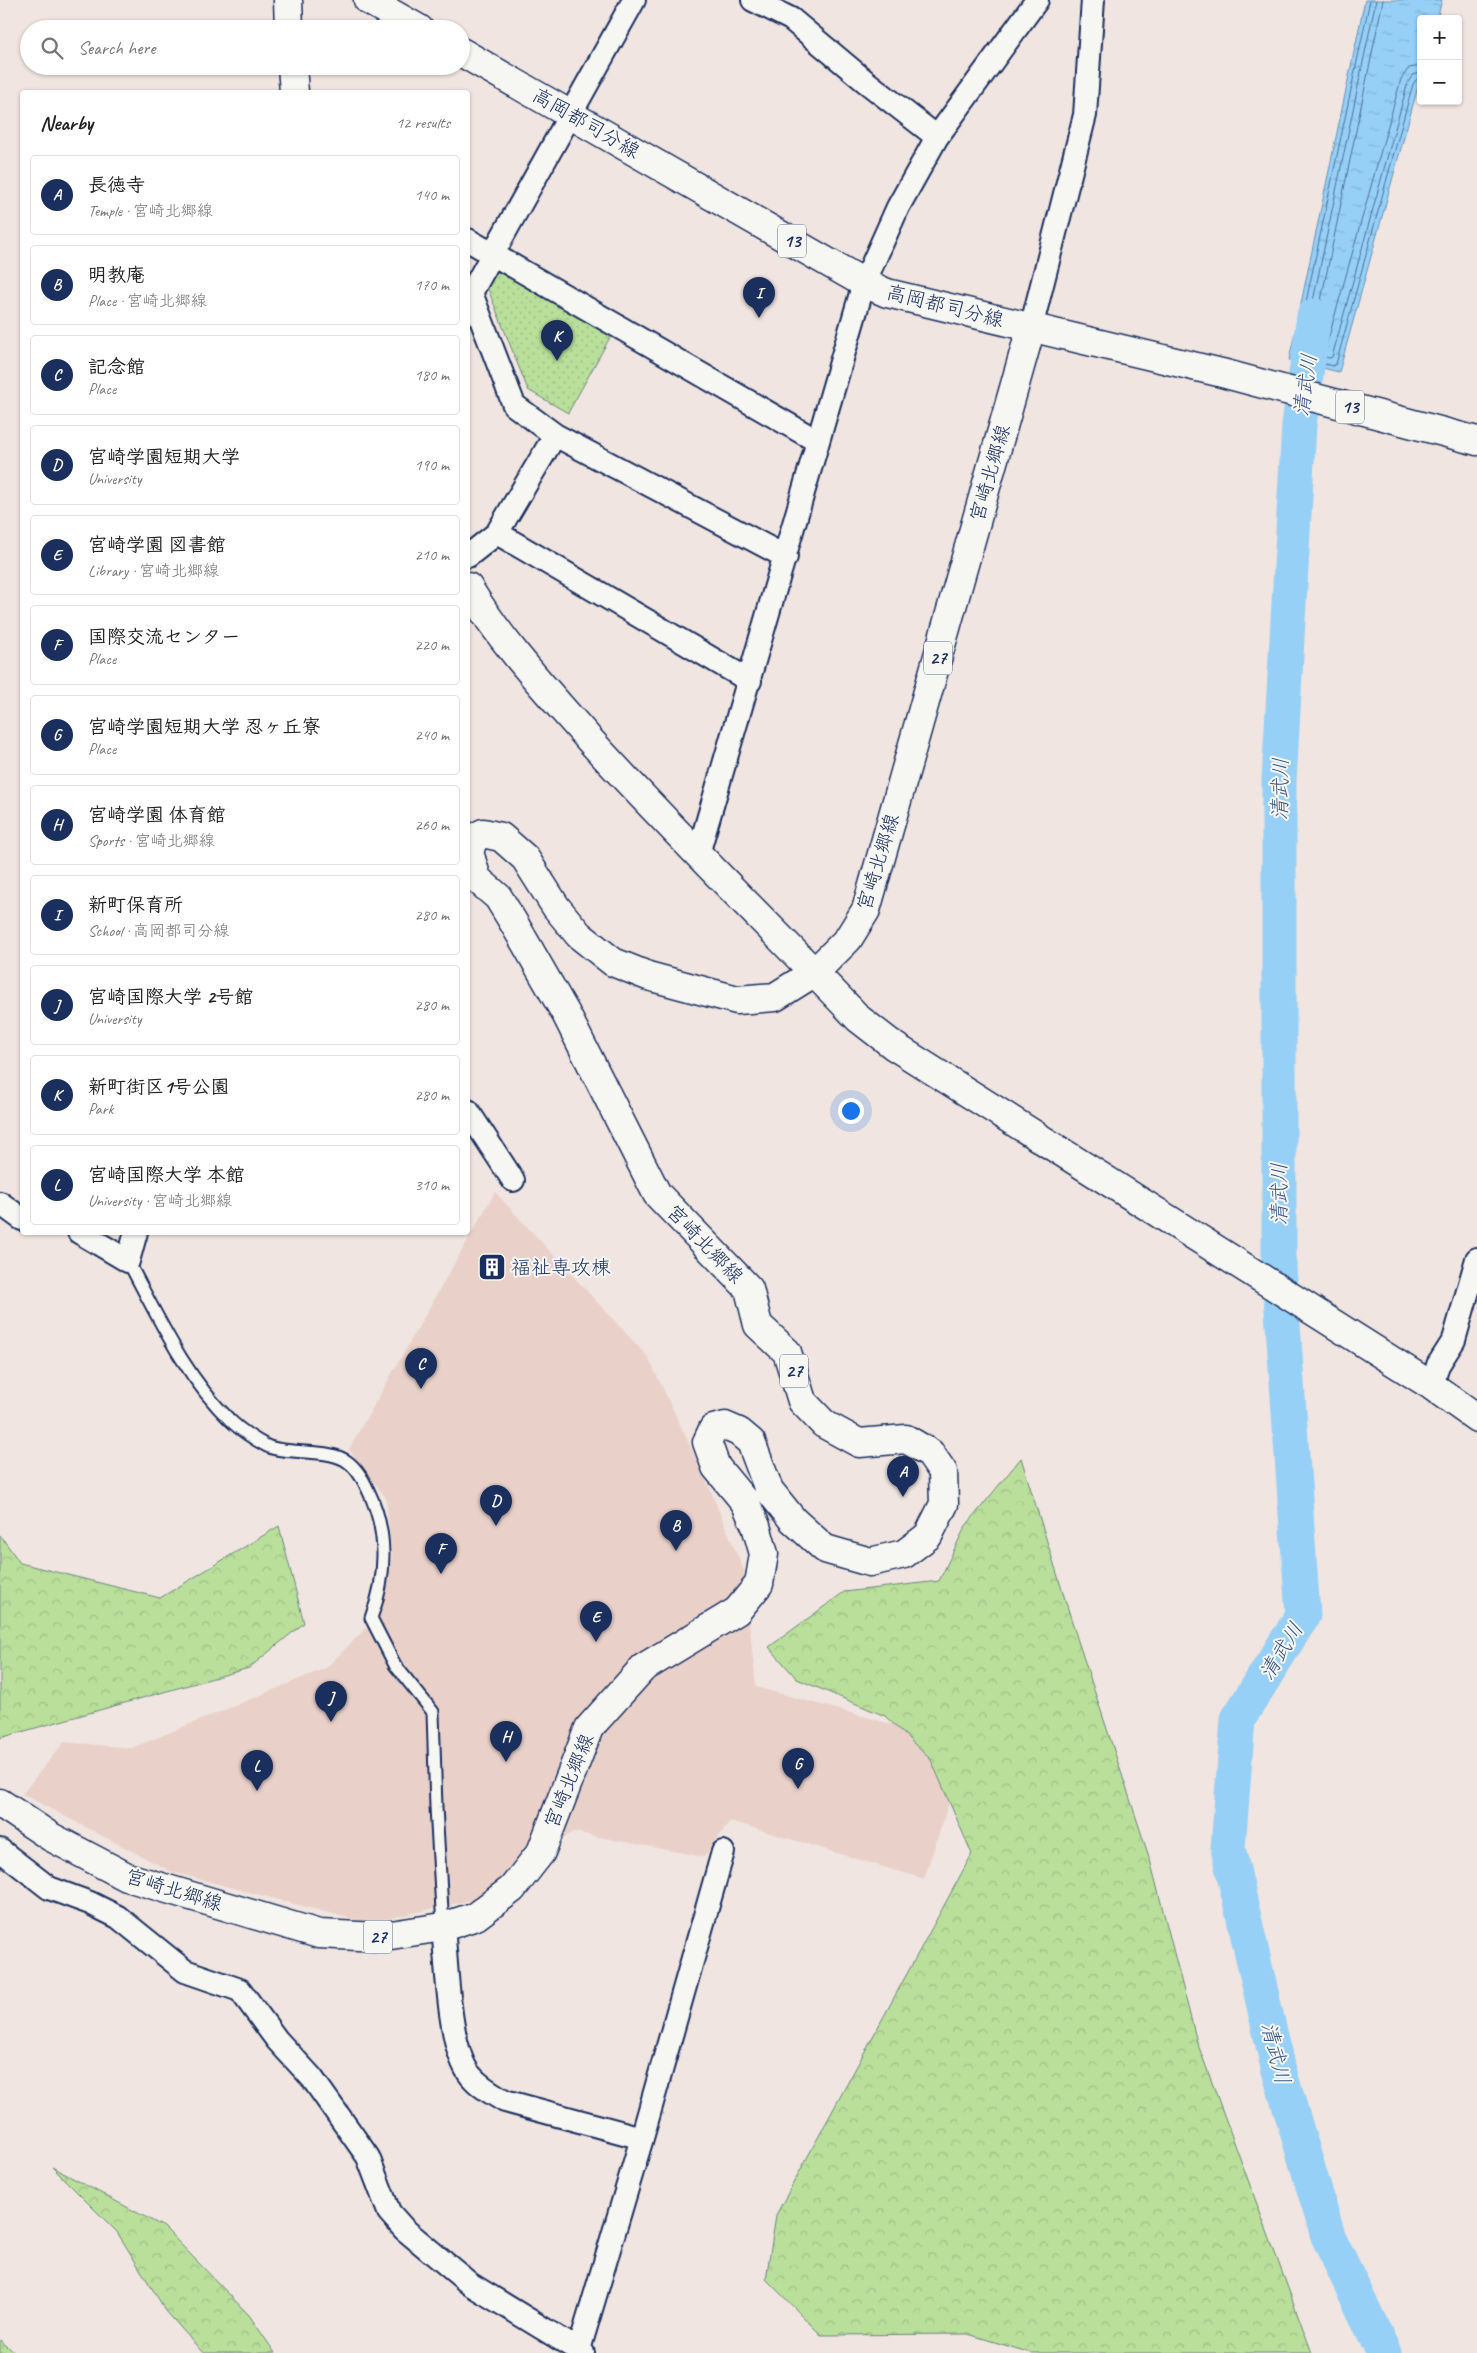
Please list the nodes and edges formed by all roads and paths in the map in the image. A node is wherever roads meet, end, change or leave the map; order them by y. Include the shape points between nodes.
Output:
1 (288, 0) edge
2 (368, 0) edge
3 (634, 0) edge
4 (753, 0) edge
5 (1037, 0) edge
6 (1093, 0) edge
7 (289, 20) edge
8 (403, 20) edge
9 (470, 57) edge
10 (293, 75) edge
11 (294, 90) edge
12 (569, 113) junction
13 (937, 137) junction
14 (470, 241) edge
15 (491, 253) junction
16 (864, 283) junction
17 (1031, 328) junction
18 (555, 435) junction
19 (817, 441) junction
20 (1477, 441) edge
21 (497, 533) junction
22 (470, 554) edge
23 (786, 557) junction
24 (470, 590) edge
25 (750, 681) junction
26 (471, 835) edge
27 (698, 854) junction
28 (470, 855) edge
29 (815, 972) junction
30 (470, 1114) edge
31 (513, 1180) dead end
32 (0, 1203) edge
33 (20, 1218) edge
34 (84, 1235) edge
35 (135, 1235) edge
36 (1477, 1259) edge
37 (128, 1261) junction
38 (1432, 1386) junction
39 (1477, 1418) edge
40 (0, 1803) edge
41 (0, 1850) edge
42 (723, 1852) dead end
43 (444, 1927) junction
44 (642, 2138) junction
45 (580, 2352) edge

1 - 7 main road
2 - 8 main road
3 - 12 street
4 - 13 street via 791,19
5 - 13 street
6 - 17 street via 1085,114
9 - 12 main road, 高岡都司分線 / 13
10 - 11 main road
12 - 15 street
12 - 16 main road, 高岡都司分線 / 13
13 - 16 street via 898,208
14 - 15 street
15 - 18 street via 471,293 514,405
15 - 19 street
16 - 17 main road, 高岡都司分線 / 13 via 887,293
16 - 19 street
17 - 20 main road, 高岡都司分線 / 13 via 1222,373
17 - 29 main road, 宮崎北郷線 / 27 via 866,910 848,938
18 - 21 street
18 - 23 street
19 - 23 street
21 - 22 street
21 - 25 street
23 - 25 street
24 - 27 main road via 490,624 534,677 634,789
25 - 27 street
26 - 29 main road, 宮崎北郷線 / 27 via 483,833 501,837 525,858 556,907 579,935 613,962 648,976 737,1000 775,997
27 - 29 main road
28 - 43 main road, 宮崎北郷線 / 27 via 477,879 498,897 566,1014 657,1194 749,1289 758,1325 787,1352 802,1402 824,1424 859,1443 906,1439 930,1453 943,1472 944,1504 928,1536 904,1554 870,1562 825,1549 793,1520 770,1490 751,1442 725,1426 713,1429 707,1442 716,1467 745,1502 756,1526 764,1554 759,1584 737,1611 643,1668 589,1728 541,1852 512,1890 476,1916
29 - 38 main road via 859,1019 894,1046
30 - 31 street
32 - 33 street
34 - 37 street
35 - 37 street
36 - 38 street via 1454,1340 1438,1365
37 - 43 lane via 197,1381 230,1421 268,1446 345,1460 361,1477 375,1504 384,1542 380,1594 371,1618 395,1665 433,1712
38 - 39 main road
40 - 43 main road, 宮崎北郷線 / 27 via 51,1837 127,1878 319,1934 378,1937
41 - 45 street via 49,1888 118,1917 185,1971 240,1990 277,2040 312,2078 368,2157 390,2212 404,2229 470,2284
42 - 44 street
43 - 44 street via 455,2042 470,2076 505,2101
44 - 45 street

